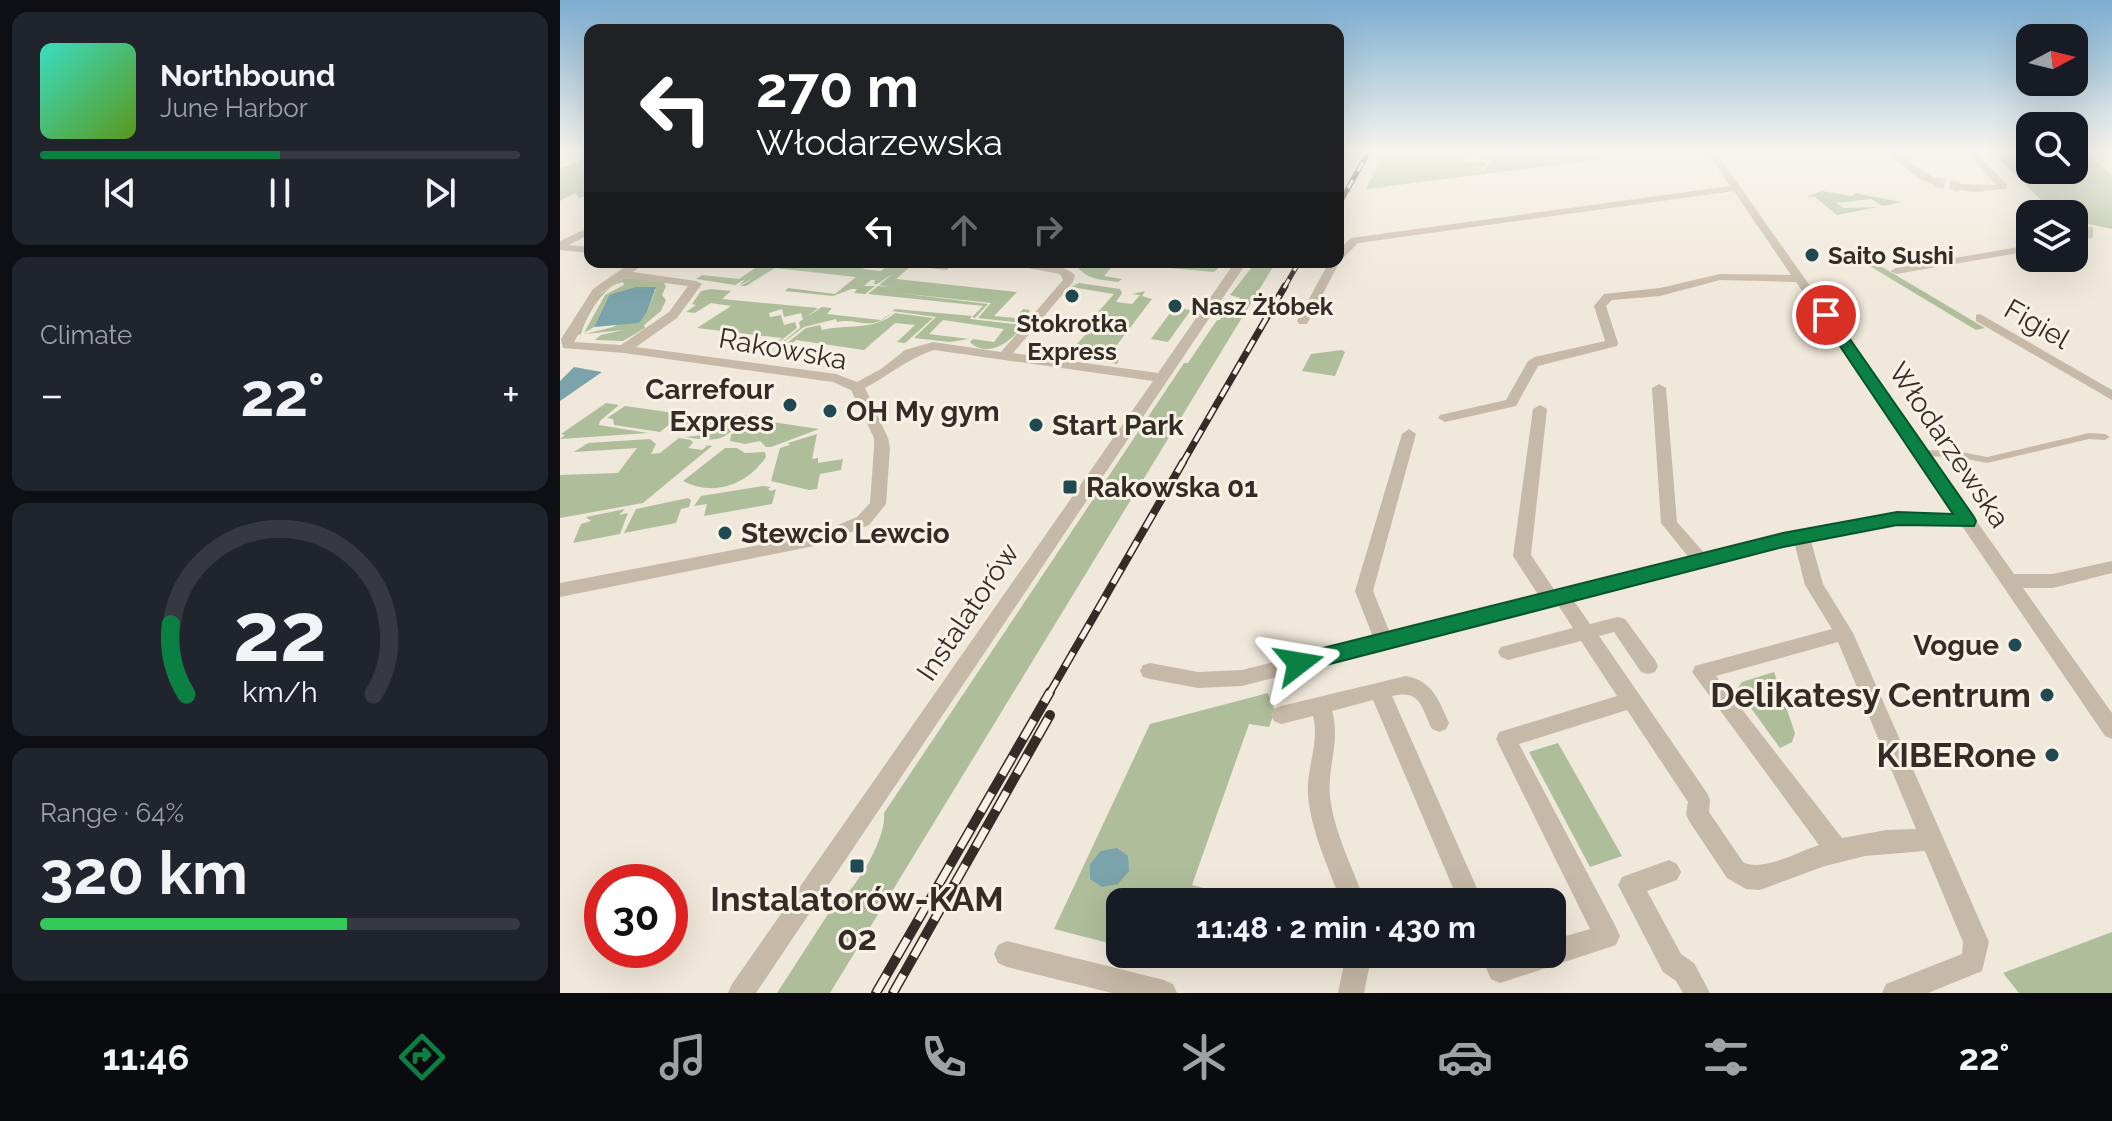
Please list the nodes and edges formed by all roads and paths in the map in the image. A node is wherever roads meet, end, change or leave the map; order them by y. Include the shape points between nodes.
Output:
1 (1654, 199) edge
2 (1745, 199) edge
3 (2089, 229) dead end
4 (584, 233) edge
5 (2088, 237) edge
6 (560, 246) edge
7 (584, 249) edge
8 (2016, 250) edge
9 (1344, 252) edge
10 (632, 268) edge
11 (1046, 268) edge
12 (1237, 268) edge
13 (1332, 268) edge
14 (1896, 271) dead end
15 (623, 274) junction
16 (1799, 279) junction
17 (1980, 318) dead end
18 (1303, 321) dead end
19 (624, 349) junction
20 (1005, 355) junction
21 (1162, 378) junction
22 (857, 387) junction
23 (1659, 388) dead end
24 (2112, 396) edge
25 (1540, 409) dead end
26 (1445, 418) dead end
27 (1409, 434) dead end
28 (2105, 437) dead end
29 (1919, 453) junction
30 (1967, 521) junction
31 (1801, 537) junction
32 (1702, 561) junction
33 (2112, 567) edge
34 (2008, 581) junction
35 (560, 590) edge
36 (1556, 598) junction
37 (1586, 633) junction
38 (1844, 633) junction
39 (1384, 642) junction
40 (1508, 652) dead end
41 (1648, 666) dead end
42 (1150, 671) dead end
43 (1379, 690) junction
44 (1631, 700) junction
45 (1320, 705) junction
46 (1281, 715) dead end
47 (1439, 723) dead end
48 (2112, 730) edge
49 (1934, 840) junction
50 (1837, 850) junction
51 (1669, 872) dead end
52 (1349, 888) edge
53 (1465, 888) edge
54 (1566, 949) edge
55 (1007, 954) dead end
56 (1356, 968) edge
57 (741, 993) edge
58 (1164, 993) edge
59 (1351, 993) edge
60 (1697, 993) edge
61 (1895, 993) edge

1 - 9 street via 1355,240
2 - 16 street, Włodarzewska
3 - 5 street
4 - 6 street
6 - 7 street
8 - 14 street
10 - 15 street
11 - 20 street via 1069,277
12 - 21 street, Instalatorów
13 - 18 street
15 - 19 street, Rakowska via 597,291 567,339 572,346
15 - 19 street via 696,284 673,315
16 - 26 street via 1720,277 1660,292 1608,297 1599,304 1612,343 1540,360 1511,403
16 - 29 street, Włodarzewska
17 - 24 street, Figiel
19 - 22 street, Rakowska via 836,378
20 - 21 street, Rakowska
20 - 22 street, Rakowska via 926,347
21 - 57 street, Instalatorów
22 - 35 street via 882,448 878,504 863,521 819,539
23 - 32 street via 1669,523
25 - 36 street via 1522,556
27 - 39 street via 1364,591
28 - 29 street via 2089,436 1987,460
29 - 30 street, Włodarzewska
30 - 31 street via 1897,518
30 - 34 street, Włodarzewska
31 - 32 street
31 - 38 street via 1814,585
32 - 36 street
33 - 34 street via 2053,581
34 - 48 street, Włodarzewska
36 - 37 street
36 - 39 street
37 - 40 street
37 - 41 street via 1618,624
37 - 44 street
38 - 49 street
38 - 50 street via 1702,672
39 - 42 street via 1242,678 1198,680
43 - 45 street
43 - 47 street via 1415,684
43 - 53 street
44 - 50 street via 1699,800 1697,814 1735,870 1760,878
44 - 54 street via 1506,739 1607,936
45 - 46 street
45 - 52 street via 1328,744 1319,795
49 - 50 street via 1874,841
49 - 61 street via 1976,942 1973,962
51 - 60 street via 1630,885 1672,963 1685,972
55 - 58 street
56 - 59 street

